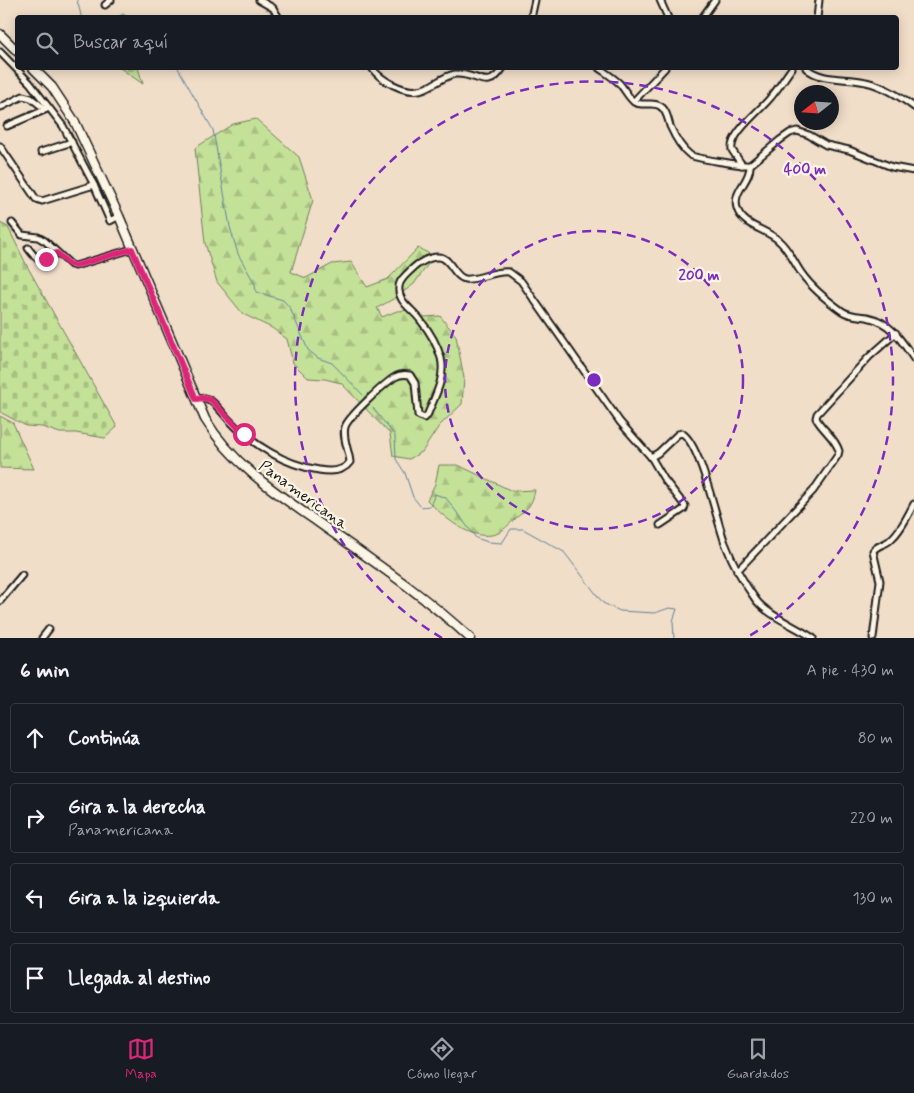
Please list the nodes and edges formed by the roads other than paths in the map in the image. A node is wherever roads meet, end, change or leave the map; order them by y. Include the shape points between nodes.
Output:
1 (111, 0) edge
2 (259, 0) edge
3 (535, 0) edge
4 (660, 0) edge
5 (715, 0) edge
6 (819, 0) edge
7 (105, 5) dead end
8 (277, 15) edge
9 (532, 15) edge
10 (667, 15) edge
11 (704, 15) edge
12 (818, 15) edge
13 (0, 35) edge
14 (15, 49) edge
15 (0, 52) edge
16 (15, 66) edge
17 (19, 70) edge
18 (35, 70) edge
19 (374, 70) edge
20 (501, 70) edge
21 (602, 70) edge
22 (663, 70) edge
23 (791, 70) edge
24 (809, 70) edge
25 (634, 101) junction
26 (1, 107) edge
27 (914, 107) edge
28 (47, 108) junction
29 (7, 126) dead end
30 (72, 142) junction
31 (0, 146) edge
32 (40, 152) dead end
33 (750, 165) junction
34 (742, 166) junction
35 (914, 172) edge
36 (94, 184) junction
37 (119, 216) junction
38 (12, 223) dead end
39 (28, 248) dead end
40 (132, 249) junction
41 (57, 253) junction
42 (896, 333) junction
43 (914, 359) edge
44 (196, 399) junction
45 (651, 457) junction
46 (914, 504) edge
47 (660, 525) dead end
48 (737, 571) junction
49 (22, 575) dead end
50 (0, 601) edge
51 (49, 629) dead end
52 (42, 638) edge
53 (470, 638) edge
54 (813, 638) edge
55 (873, 638) edge

1 - 7 street
2 - 8 street via 273,8
3 - 9 street
4 - 10 street
5 - 11 street
6 - 12 street
13 - 14 main road
15 - 16 street
17 - 28 street
18 - 37 main road, Panamericana via 52,87 76,122
19 - 20 street via 384,81 414,90 454,74 492,80
21 - 25 street via 618,82
22 - 25 street
23 - 34 street via 771,98 732,141 732,150
24 - 27 street via 821,76 855,79 878,86
25 - 34 street via 642,105 657,105 664,110 672,130 689,154
26 - 28 street via 24,96
28 - 29 street
28 - 30 street
30 - 32 street
30 - 36 street
31 - 36 street via 36,199 42,201
33 - 34 street
33 - 35 street via 780,140 797,131 826,145
33 - 42 street via 737,199 740,215 780,241 803,276 841,311 879,320
36 - 37 street via 110,220
37 - 40 main road, Panamericana
38 - 41 street via 20,234 38,237
39 - 41 street via 39,260
40 - 41 street via 75,266
40 - 44 main road, Panamericana
42 - 43 street
42 - 48 street via 868,357 816,414 819,423 834,439 838,455 813,491
44 - 45 street via 211,400 244,434 295,465 326,471 345,467 350,462 344,433 346,425 372,395 395,376 407,374 413,378 418,415 422,418 427,416 441,379 441,358 433,338 400,298 399,287 414,267 439,257 444,258 461,278 506,272 515,275 620,422
44 - 53 main road, Panamericana via 210,428 247,470 428,602
45 - 47 street via 685,508
45 - 48 street via 678,434 689,439
46 - 55 street via 893,537 873,551 880,581
48 - 54 street via 761,606
49 - 50 street
51 - 52 street

